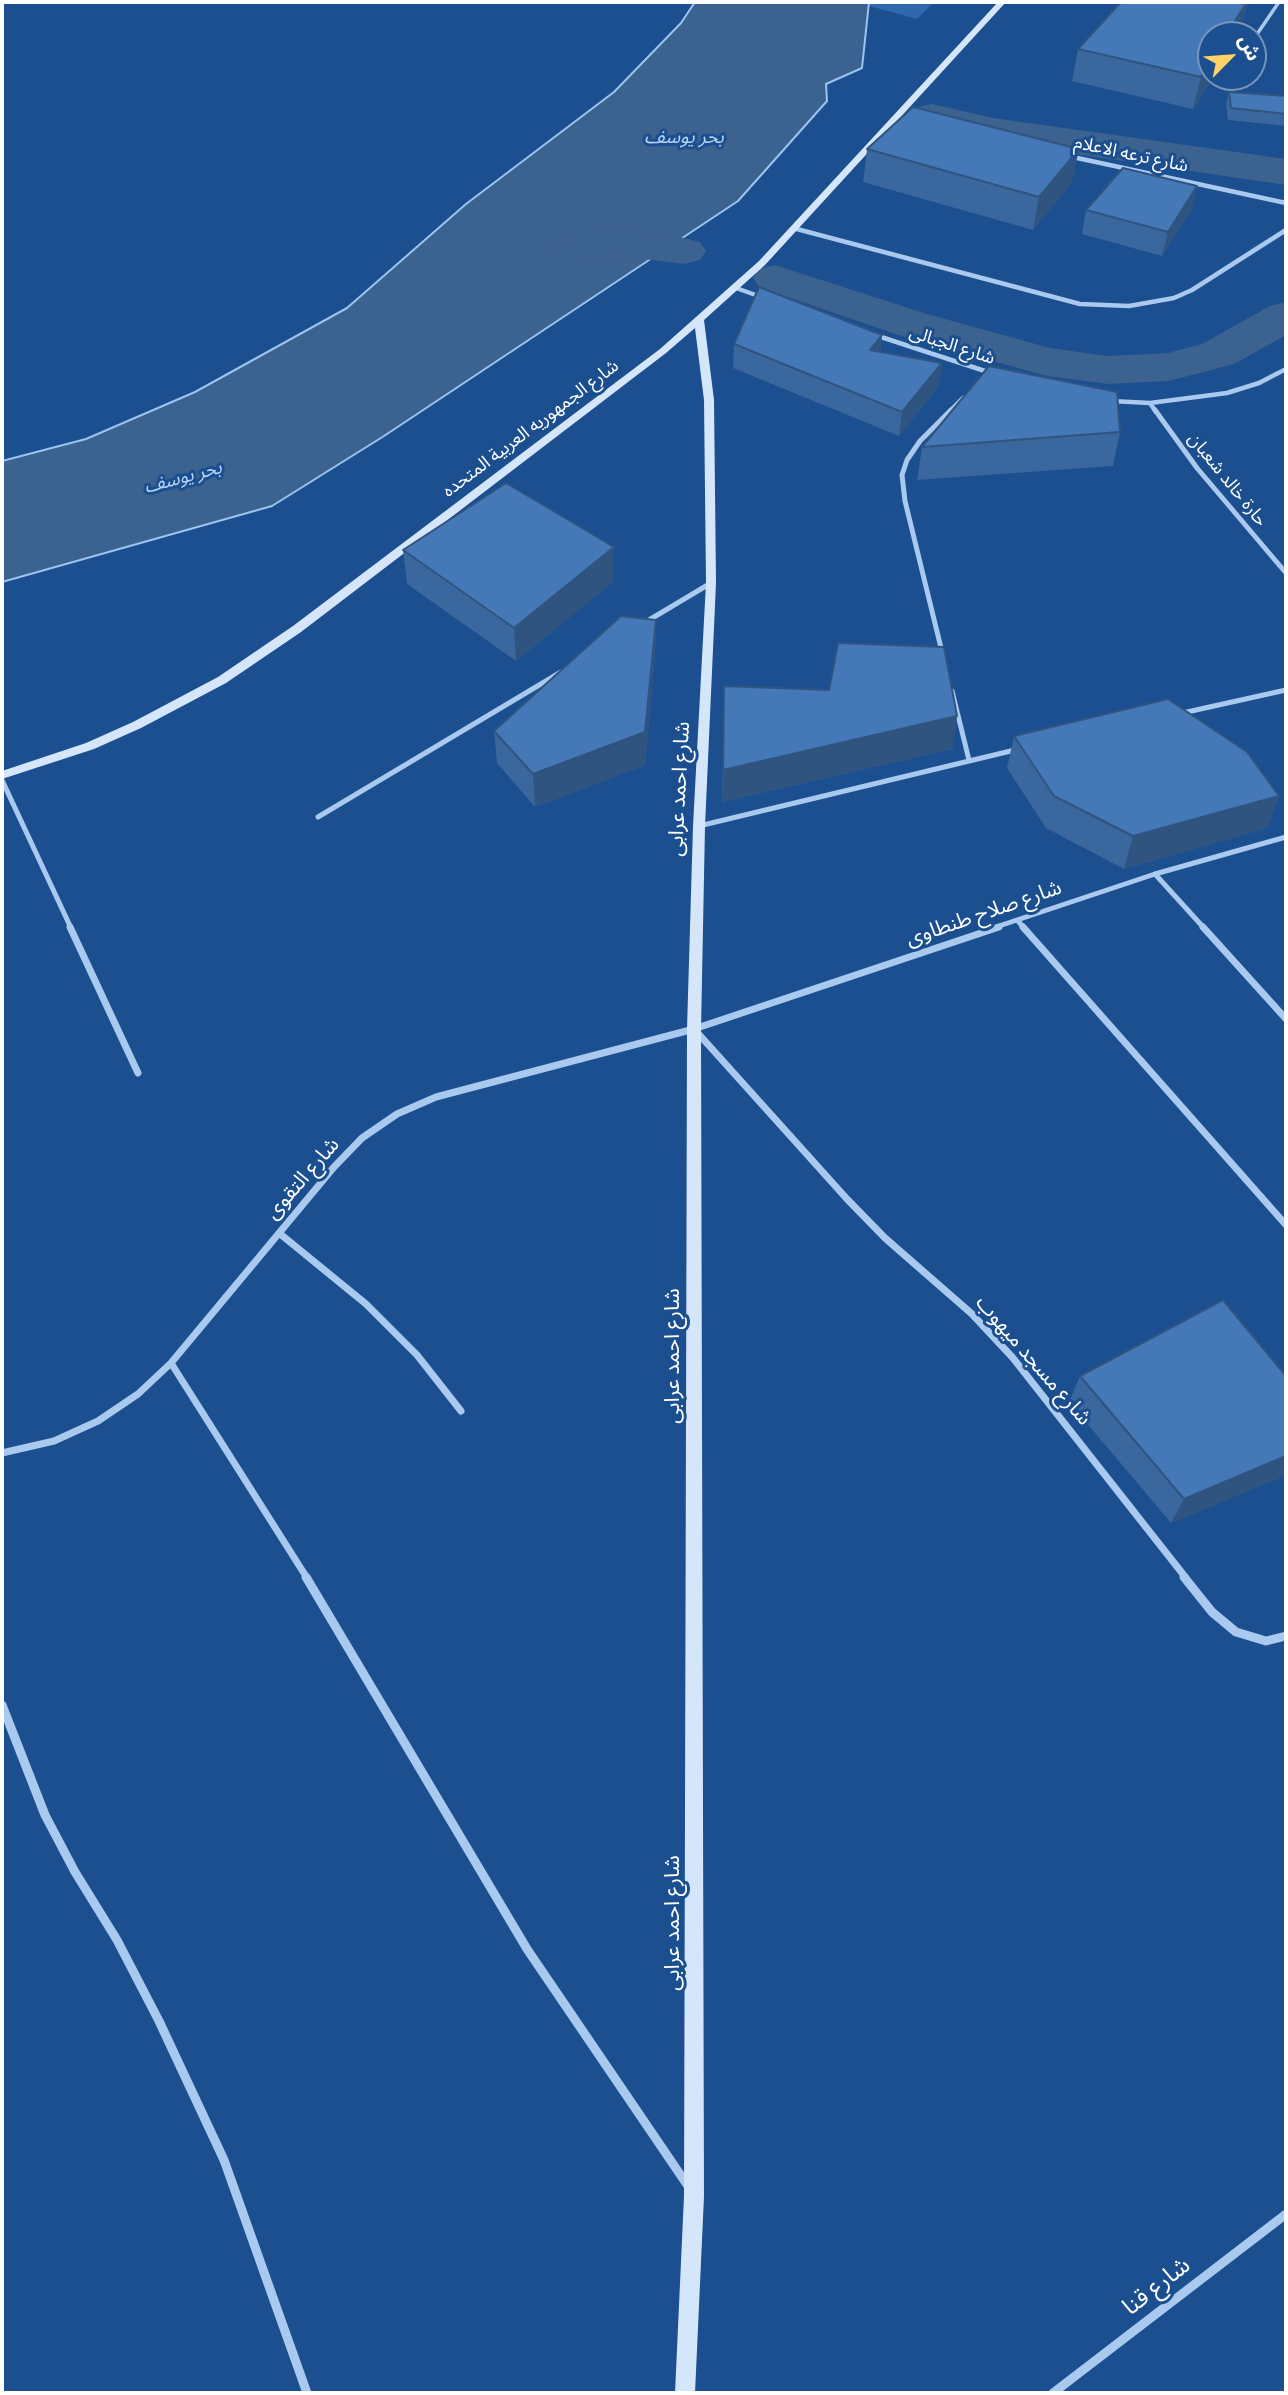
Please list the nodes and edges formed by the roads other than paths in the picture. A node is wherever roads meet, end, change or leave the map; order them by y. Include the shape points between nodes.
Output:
1 (1002, 2) edge
2 (1279, 2) edge
3 (1266, 21) edge
4 (893, 120) junction
5 (907, 123) edge
6 (1067, 156) edge
7 (1284, 202) edge
8 (793, 229) junction
9 (1286, 230) edge
10 (736, 288) junction
11 (774, 301) edge
12 (699, 320) junction
13 (862, 331) edge
14 (1286, 369) edge
15 (989, 373) junction
16 (1000, 376) edge
17 (979, 383) edge
18 (969, 392) edge
19 (1105, 401) edge
20 (1150, 403) junction
21 (1286, 573) edge
22 (711, 583) junction
23 (640, 625) edge
24 (568, 668) edge
25 (947, 670) edge
26 (950, 683) edge
27 (1286, 690) edge
28 (1167, 716) edge
29 (1022, 748) edge
30 (970, 760) junction
31 (2, 778) edge
32 (318, 817) dead end
33 (699, 826) junction
34 (1286, 837) edge
35 (1155, 874) junction
36 (1018, 921) junction
37 (1286, 1019) edge
38 (694, 1029) junction
39 (138, 1073) dead end
40 (1286, 1225) edge
41 (279, 1233) junction
42 (171, 1363) junction
43 (461, 1411) dead end
44 (2, 1453) edge
45 (1286, 1636) edge
46 (2, 1705) edge
47 (694, 2196) junction
48 (1286, 2214) edge
49 (307, 2393) edge
50 (685, 2393) edge
51 (1053, 2393) edge

1 - 4 street, شارع الجمهوريه العربية المتحده
2 - 3 lane
4 - 5 street
4 - 8 street, شارع الجمهوريه العربية المتحده
6 - 7 street, شارع ترعه الاعلام
8 - 9 street via 1080,304 1117,306 1153,303 1192,290
8 - 10 street, شارع الجمهوريه العربية المتحده
10 - 11 street
10 - 12 street, شارع الجمهوريه العربية المتحده
12 - 22 street, شارع احمد عرابى via 709,400
12 - 31 street, شارع الجمهوريه العربية المتحده via 232,674 136,725
13 - 15 street, شارع الجبالى
14 - 20 street via 1227,393
15 - 16 street, شارع الجبالى
15 - 17 street
18 - 25 street via 920,441 902,475
19 - 20 street
20 - 21 street, حارة خالد شعبان via 1197,468
22 - 23 street
22 - 33 street, شارع احمد عرابى
24 - 32 street
26 - 30 street
27 - 28 street
29 - 30 street
30 - 33 street
31 - 39 street
33 - 38 street, شارع احمد عرابى
34 - 35 street, شارع صلاح طنطاوى
35 - 36 street, شارع صلاح طنطاوى
35 - 37 street
36 - 38 street, شارع صلاح طنطاوى
36 - 40 street
38 - 41 street, شارع التقوى via 436,1097 397,1114 362,1138
38 - 45 street, شارع مسجد ميهوب via 846,1199 972,1314 1013,1358 1212,1612 1236,1632 1266,1641
38 - 47 street, شارع احمد عرابى
41 - 42 street, شارع التقوى
41 - 43 street via 366,1304 417,1355
42 - 44 street, شارع التقوى via 138,1394 98,1421 54,1441
42 - 47 street via 330,1614 527,1949
46 - 49 street via 45,1815 117,1940 224,2160
47 - 50 street, شارع احمد عرابى
48 - 51 street, شارع قنا

